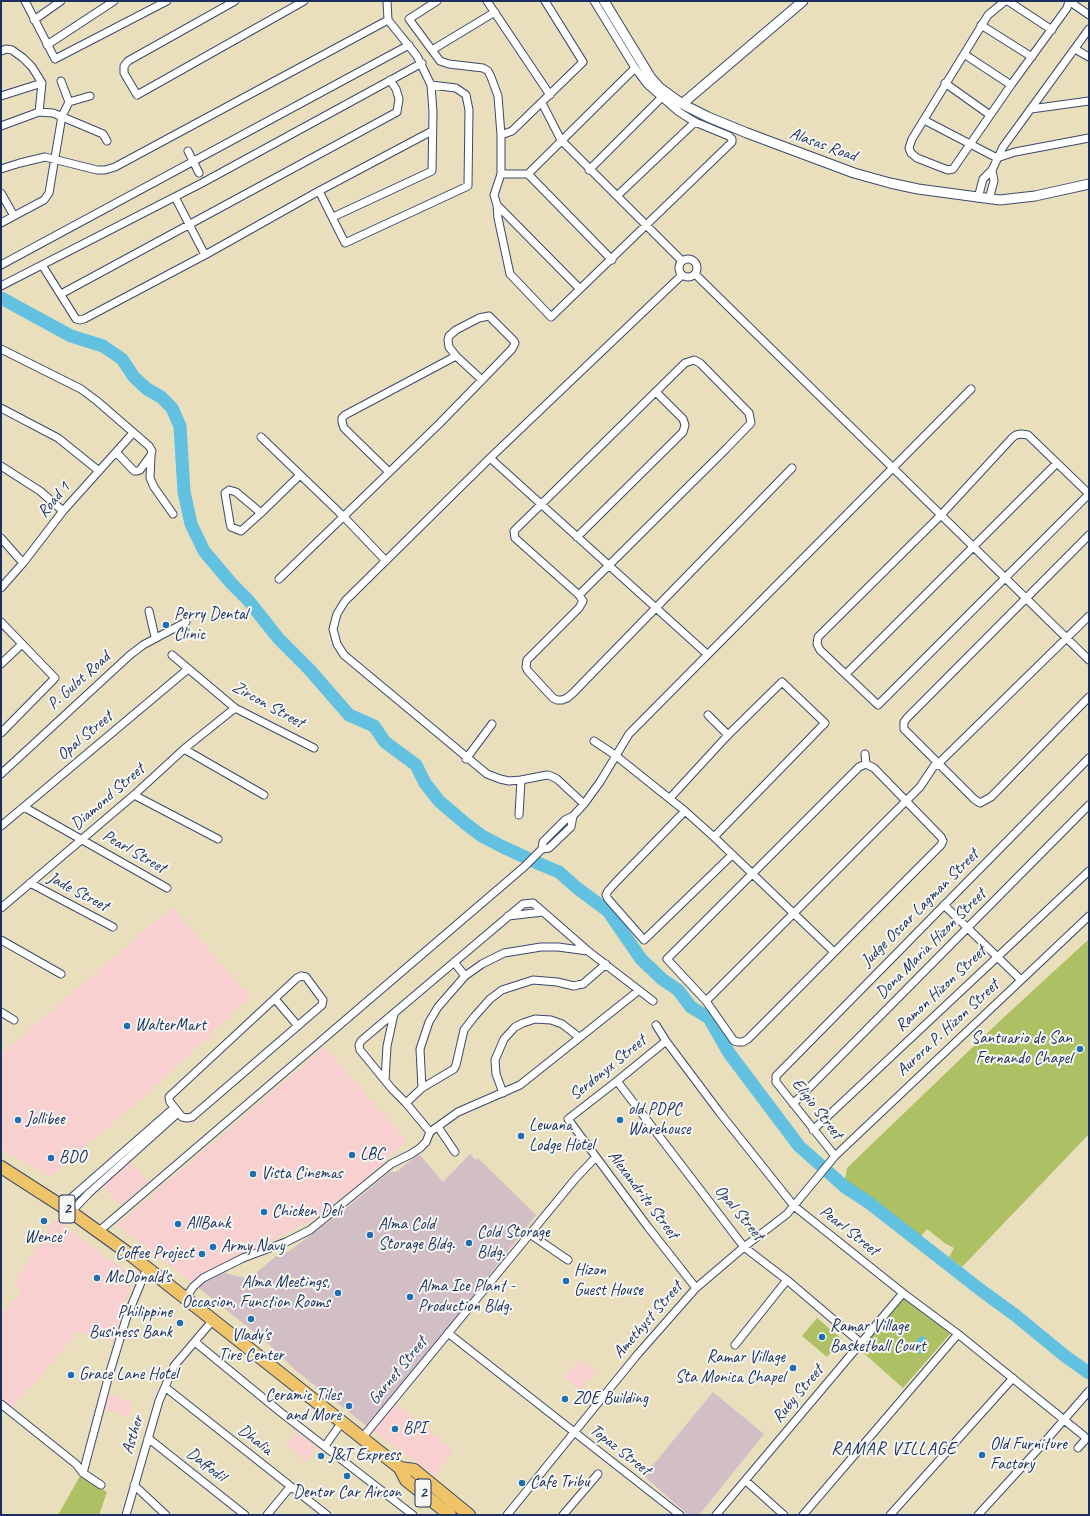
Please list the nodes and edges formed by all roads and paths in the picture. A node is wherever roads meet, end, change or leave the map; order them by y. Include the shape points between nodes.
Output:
1 (25, 1) edge
2 (61, 1) edge
3 (114, 1) edge
4 (168, 1) edge
5 (235, 1) edge
6 (304, 1) edge
7 (387, 1) edge
8 (438, 1) edge
9 (487, 1) edge
10 (545, 1) edge
11 (594, 1) edge
12 (604, 1) edge
13 (803, 1) edge
14 (1005, 1) edge
15 (1008, 1) edge
16 (1069, 1) edge
17 (495, 12) junction
18 (1089, 15) edge
19 (34, 20) junction
20 (388, 20) junction
21 (981, 25) junction
22 (1089, 29) edge
23 (1052, 30) junction
24 (47, 45) junction
25 (409, 45) junction
26 (1075, 49) junction
27 (432, 50) junction
28 (1, 51) edge
29 (964, 54) junction
30 (1032, 57) junction
31 (1089, 57) edge
32 (422, 63) junction
33 (635, 68) junction
34 (390, 80) junction
35 (61, 81) dead end
36 (42, 83) junction
37 (945, 83) junction
38 (431, 85) junction
39 (1011, 85) junction
40 (550, 95) junction
41 (1, 96) edge
42 (90, 96) dead end
43 (661, 98) junction
44 (1089, 101) edge
45 (69, 102) junction
46 (542, 103) junction
47 (682, 104) junction
48 (1031, 109) junction
49 (38, 112) junction
50 (990, 115) junction
51 (62, 116) junction
52 (924, 120) junction
53 (695, 122) junction
54 (1, 126) edge
55 (432, 130) junction
56 (501, 135) junction
57 (1089, 138) edge
58 (561, 140) junction
59 (107, 141) dead end
60 (970, 145) junction
61 (188, 151) dead end
62 (997, 158) junction
63 (55, 159) junction
64 (194, 161) junction
65 (1, 169) edge
66 (589, 170) junction
67 (992, 170) junction
68 (199, 173) dead end
69 (501, 174) junction
70 (528, 174) junction
71 (1089, 184) edge
72 (319, 191) junction
73 (1, 193) edge
74 (617, 196) junction
75 (176, 197) junction
76 (978, 198) junction
77 (989, 199) junction
78 (497, 205) junction
79 (14, 216) junction
80 (334, 217) junction
81 (1, 223) edge
82 (190, 225) junction
83 (646, 225) junction
84 (205, 255) junction
85 (612, 260) junction
86 (682, 261) junction
87 (1, 265) edge
88 (42, 265) junction
89 (695, 274) junction
90 (682, 275) junction
91 (1, 286) edge
92 (580, 289) junction
93 (61, 294) junction
94 (1, 349) edge
95 (456, 356) junction
96 (482, 380) junction
97 (971, 389) dead end
98 (656, 392) junction
99 (1, 408) edge
100 (133, 433) junction
101 (261, 436) dead end
102 (116, 452) junction
103 (151, 455) junction
104 (490, 458) junction
105 (1056, 463) junction
106 (1, 466) edge
107 (792, 468) dead end
108 (894, 468) junction
109 (98, 471) junction
110 (389, 472) junction
111 (300, 475) junction
112 (540, 505) junction
113 (63, 510) junction
114 (261, 513) junction
115 (173, 514) dead end
116 (941, 515) junction
117 (344, 517) junction
118 (1089, 535) edge
119 (577, 536) junction
120 (1, 538) edge
121 (972, 546) junction
122 (386, 561) junction
123 (23, 563) junction
124 (609, 566) junction
125 (1004, 578) junction
126 (279, 580) dead end
127 (1, 588) edge
128 (579, 595) junction
129 (1026, 599) junction
130 (655, 608) junction
131 (149, 611) dead end
132 (1089, 616) edge
133 (1, 622) edge
134 (186, 622) dead end
135 (155, 638) junction
136 (1067, 638) junction
137 (22, 644) junction
138 (172, 654) dead end
139 (707, 654) junction
140 (1089, 660) edge
141 (1, 664) edge
142 (188, 669) junction
143 (846, 674) junction
144 (1089, 698) edge
145 (235, 708) junction
146 (708, 715) dead end
147 (492, 724) dead end
148 (1, 733) edge
149 (728, 735) junction
150 (594, 741) dead end
151 (314, 748) dead end
152 (184, 749) junction
153 (616, 754) junction
154 (865, 754) dead end
155 (1089, 758) edge
156 (466, 759) junction
157 (866, 764) junction
158 (938, 764) junction
159 (1, 774) edge
160 (521, 780) junction
161 (134, 795) junction
162 (264, 795) dead end
163 (670, 798) junction
164 (905, 800) junction
165 (584, 804) junction
166 (1089, 805) edge
167 (24, 807) junction
168 (685, 811) junction
169 (519, 815) dead end
170 (1, 826) edge
171 (714, 837) junction
172 (218, 839) dead end
173 (82, 840) junction
174 (732, 855) junction
175 (1089, 871) edge
176 (753, 874) junction
177 (30, 883) junction
178 (167, 888) dead end
179 (944, 905) junction
180 (1, 908) edge
181 (543, 912) junction
182 (794, 913) junction
183 (508, 916) junction
184 (1089, 916) edge
185 (113, 927) dead end
186 (968, 928) junction
187 (1, 940) edge
188 (588, 951) junction
189 (834, 952) junction
190 (997, 956) junction
191 (454, 962) junction
192 (606, 964) junction
193 (61, 974) dead end
194 (465, 976) junction
195 (1021, 980) junction
196 (638, 991) junction
197 (275, 999) junction
198 (653, 1001) dead end
199 (706, 1001) junction
200 (1, 1012) edge
201 (394, 1014) junction
202 (14, 1020) dead end
203 (656, 1025) dead end
204 (298, 1026) junction
205 (579, 1037) junction
206 (666, 1041) junction
207 (385, 1080) junction
208 (617, 1082) junction
209 (776, 1082) joint
210 (422, 1088) junction
211 (503, 1093) junction
212 (406, 1103) junction
213 (793, 1104) junction
214 (176, 1111) junction
215 (568, 1119) joint
216 (438, 1127) junction
217 (813, 1130) junction
218 (430, 1132) junction
219 (454, 1152) dead end
220 (835, 1156) junction
221 (596, 1157) junction
222 (830, 1162) joint
223 (1, 1167) edge
224 (794, 1206) junction
225 (66, 1209) junction
226 (98, 1232) junction
227 (530, 1234) junction
228 (744, 1247) junction
229 (568, 1260) dead end
230 (147, 1268) junction
231 (787, 1280) junction
232 (696, 1288) junction
233 (903, 1292) junction
234 (185, 1299) junction
235 (213, 1320) junction
236 (448, 1333) junction
237 (958, 1334) junction
238 (195, 1342) junction
239 (861, 1343) junction
240 (735, 1345) dead end
241 (1013, 1378) junction
242 (165, 1387) junction
243 (1089, 1391) edge
244 (1, 1405) edge
245 (1065, 1419) junction
246 (342, 1422) junction
247 (573, 1433) junction
248 (148, 1438) junction
249 (362, 1438) junction
250 (325, 1446) junction
251 (1078, 1448) dead end
252 (400, 1468) junction
253 (83, 1473) junction
254 (598, 1474) dead end
255 (746, 1481) junction
256 (101, 1485) dead end
257 (134, 1485) junction
258 (290, 1487) junction
259 (448, 1514) edge
260 (126, 1515) edge
261 (166, 1515) edge
262 (245, 1515) edge
263 (267, 1515) edge
264 (327, 1515) edge
265 (413, 1515) edge
266 (469, 1515) edge
267 (507, 1515) edge
268 (563, 1515) edge
269 (680, 1515) edge
270 (716, 1515) edge
271 (784, 1515) edge
272 (803, 1515) edge
273 (890, 1515) edge
274 (978, 1515) edge

1 - 19 street
2 - 19 street
3 - 24 street
4 - 24 street via 55,59
5 - 6 street via 128,62 124,66 124,73 138,95
7 - 20 street
8 - 27 street via 409,19
9 - 17 street
10 - 40 street via 583,62
11 - 33 street
12 - 47 street, Alasas Road via 651,78
13 - 47 street
14 - 21 street via 988,15
15 - 23 street
16 - 18 street
16 - 23 street via 1068,8
17 - 27 street
17 - 40 street
19 - 24 street
20 - 25 street
20 - 63 street via 115,167 97,170
21 - 29 street
21 - 30 street
22 - 26 street
23 - 30 street
25 - 32 street
25 - 64 street
26 - 31 street
26 - 48 street
27 - 56 street via 444,63 483,68 488,71 498,96
28 - 36 street via 12,50 23,58
29 - 37 street
29 - 39 street
30 - 39 street
32 - 34 street
32 - 38 street
33 - 43 street
33 - 58 street
34 - 75 street
34 - 82 street via 399,98 397,112
35 - 45 street
36 - 41 street
36 - 49 street
37 - 50 street
37 - 52 street
38 - 55 street
38 - 80 street via 456,88 466,95 469,110 468,186 345,243
39 - 50 street
40 - 46 street
42 - 45 street
43 - 53 street
43 - 66 street
44 - 48 street
45 - 51 street
46 - 56 street via 512,131
46 - 58 street
47 - 76 street, Alasas Road via 747,133 854,173 890,183
48 - 62 street
49 - 51 street
49 - 54 street
50 - 60 street
51 - 59 street via 103,134
51 - 63 street
52 - 60 street
52 - 60 street via 909,148 917,158 948,170 952,169
53 - 74 street
53 - 83 street via 729,136 732,142
55 - 72 street
55 - 80 street via 432,171
56 - 69 street
57 - 62 street
58 - 66 street
58 - 70 street
60 - 62 street
61 - 64 street
62 - 67 street
63 - 65 street via 45,157
63 - 79 street via 49,193 44,200
64 - 68 street
64 - 87 street
66 - 74 street
67 - 76 street via 983,179
67 - 77 street via 994,180
69 - 70 street
69 - 78 street via 494,195
70 - 85 street
71 - 77 street, Alasas Road via 1015,199
72 - 80 street
72 - 84 street
73 - 79 street
74 - 83 street
75 - 82 street
75 - 88 street
76 - 77 street, Alasas Road
78 - 92 street
78 - 92 street via 510,274 516,282 551,317
79 - 81 street
82 - 84 street
82 - 93 street
83 - 85 street
83 - 86 street
84 - 93 street via 84,319 76,319
85 - 92 street
86 - 89 street via 689,258 696,263 698,267
86 - 90 street via 679,268
88 - 91 street
88 - 93 street
89 - 90 street via 691,277
89 - 108 street
90 - 104 street
94 - 100 street via 81,389
95 - 96 street
95 - 96 street via 449,347 448,340 456,330 479,318 489,316 494,320 515,344
95 - 110 street via 342,418 344,428
96 - 110 street
97 - 108 street
98 - 112 street
98 - 119 street via 683,419 683,432
98 - 124 street via 685,363 697,360 749,413 751,423
99 - 109 street via 58,438
100 - 102 street, Road 1
100 - 103 street via 150,446
101 - 111 street
102 - 103 street via 134,471 140,470
102 - 109 street, Road 1
103 - 115 street via 150,478
104 - 112 street
104 - 122 street
105 - 116 street via 1028,436 1016,435
105 - 121 street
105 - 125 street via 1088,494
106 - 113 street via 40,491
107 - 130 street
108 - 116 street
108 - 139 street
109 - 113 street, Road 1
110 - 117 street
111 - 114 street
111 - 117 street
112 - 119 street
112 - 128 street via 514,531 514,537
113 - 123 street, Road 1
114 - 114 street via 241,532 234,529 230,523 225,492 236,492
116 - 121 street
116 - 143 street via 818,637 817,644 820,650
117 - 122 street
117 - 126 street
118 - 129 street
119 - 124 street
120 - 123 street
121 - 125 street
121 - 143 street
122 - 156 street via 345,601 337,614 333,629 337,644 355,665
123 - 127 street, Road 1
124 - 128 street
124 - 130 street
125 - 129 street
125 - 143 street via 878,704
128 - 130 street via 583,601 579,608 527,660 526,664 528,671 557,700 567,698 573,693
129 - 136 street
129 - 158 street via 904,722 906,733
130 - 139 street
131 - 135 street
132 - 136 street
133 - 137 street
134 - 135 street, P. Gulot Road
135 - 159 street, P. Gulot Road via 130,655
136 - 140 street
136 - 158 street
137 - 141 street
137 - 148 street via 55,678
138 - 142 street, Zircon Street
139 - 153 street via 629,734
142 - 145 street, Zircon Street
142 - 167 street, Opal Street
144 - 158 street via 984,802 977,802
145 - 151 street, Zircon Street
145 - 152 street, Diamond Street
146 - 149 street
147 - 156 street
149 - 163 street
149 - 171 street via 782,682 825,723
150 - 153 street
152 - 161 street, Diamond Street
152 - 162 street
153 - 163 street
153 - 165 street
154 - 157 street
155 - 179 street, Judge Oscar Lagman Street
156 - 160 street via 492,777
157 - 164 street via 874,768
157 - 176 street via 859,767
158 - 164 street via 920,787
160 - 165 street via 551,776
160 - 169 street
161 - 172 street
161 - 173 street, Diamond Street
163 - 168 street
164 - 182 street
164 - 189 street via 943,841
165 - 226 street via 573,816 571,827 549,848 542,849
166 - 186 street, Dona Maria Hizon Street
167 - 170 street, Opal Street
167 - 173 street, Pearl Street
168 - 171 street
168 - 174 street via 606,895 644,940
171 - 174 street
173 - 177 street, Diamond Street
173 - 178 street, Pearl Street
174 - 176 street
175 - 190 street, Ramon Hizon Street
176 - 182 street
176 - 199 street via 667,959
177 - 180 street, Diamond Street
177 - 185 street, Jade Street
179 - 186 street
179 - 209 street, Judge Oscar Lagman Street via 776,1076
181 - 183 street
181 - 183 street via 533,903 529,903 523,904
181 - 188 street
182 - 189 street
182 - 199 street
183 - 191 street
184 - 195 street, Aurora P. Hizon Street
186 - 190 street
186 - 213 street, Dona Maria Hizon Street
187 - 193 street
188 - 192 street
188 - 194 street via 558,947 504,953
189 - 199 street via 743,1042 734,1041
190 - 195 street
190 - 217 street, Ramon Hizon Street
191 - 194 street
191 - 201 street
192 - 196 street
192 - 210 street via 583,984 534,980 502,990 490,998 464,1030 454,1069
194 - 210 street via 438,1007 429,1022 420,1049
195 - 220 street, Aurora P. Hizon Street
196 - 198 street
196 - 205 street
197 - 204 street
197 - 204 street via 297,978 306,977 324,1002
197 - 214 street via 169,1097
200 - 202 street
201 - 207 street via 387,1046
201 - 207 street via 359,1045 360,1050
203 - 206 street, Pearl Street
204 - 214 street via 192,1117 182,1117
205 - 211 street via 520,1085
205 - 211 street via 562,1024 551,1020 535,1019 515,1027 504,1039 495,1060 496,1074
206 - 208 street, Serdonyx Street
206 - 224 street, Pearl Street
207 - 212 street
208 - 215 street, Serdonyx Street
208 - 228 street, Opal Street
209 - 213 street, Eligio Street
210 - 212 street
211 - 216 street via 458,1112
212 - 218 street
213 - 217 street, Eligio Street
214 - 225 street
214 - 225 street via 95,1188
215 - 221 street, Alexandrite Street
216 - 218 street
216 - 219 street
217 - 220 street, Eligio Street
218 - 234 street via 420,1148 391,1164 310,1230 222,1267 203,1278
220 - 222 street, Aurora P. Hizon Street
221 - 227 street, Garnet Street
221 - 232 street, Alexandrite Street
222 - 224 street, Amethyst Street
223 - 225 highway, 2
224 - 228 street, Amethyst Street via 778,1222
224 - 233 street, Pearl Street
225 - 226 highway, 2
226 - 230 highway, 2
227 - 229 street
227 - 236 street, Garnet Street
228 - 231 street, Opal Street
228 - 232 street, Amethyst Street
230 - 234 highway, 2
230 - 253 street via 126,1319
231 - 239 street, Opal Street
231 - 240 street
232 - 247 street, Amethyst Street
233 - 237 street, Pearl Street
233 - 239 street, Ruby Street
234 - 235 highway, 2
235 - 238 street, Asther
235 - 246 highway, 2
236 - 247 street, Topaz Street
236 - 249 street, Garnet Street
237 - 241 street, Pearl Street
237 - 272 street
238 - 242 street, Asther via 174,1366
238 - 250 street
239 - 255 street, Ruby Street
241 - 245 street, Pearl Street
241 - 273 street
242 - 248 street, Asther
242 - 258 street, Dhalia
243 - 245 street
244 - 253 street via 76,1464
245 - 251 street, Pearl Street via 1086,1439
245 - 274 street
246 - 249 highway, 2
246 - 250 street
247 - 267 street, Amethyst Street
247 - 269 street, Topaz Street
248 - 257 street, Asther
248 - 262 street, Daffodil
249 - 252 highway, 2
250 - 265 street
252 - 259 highway, 2 via 406,1480
252 - 266 highway, 2 via 414,1470
253 - 256 street
254 - 268 street
255 - 270 street, Ruby Street
255 - 271 street
257 - 260 street, Asther
257 - 261 street
258 - 263 street
258 - 264 street, Dhalia

